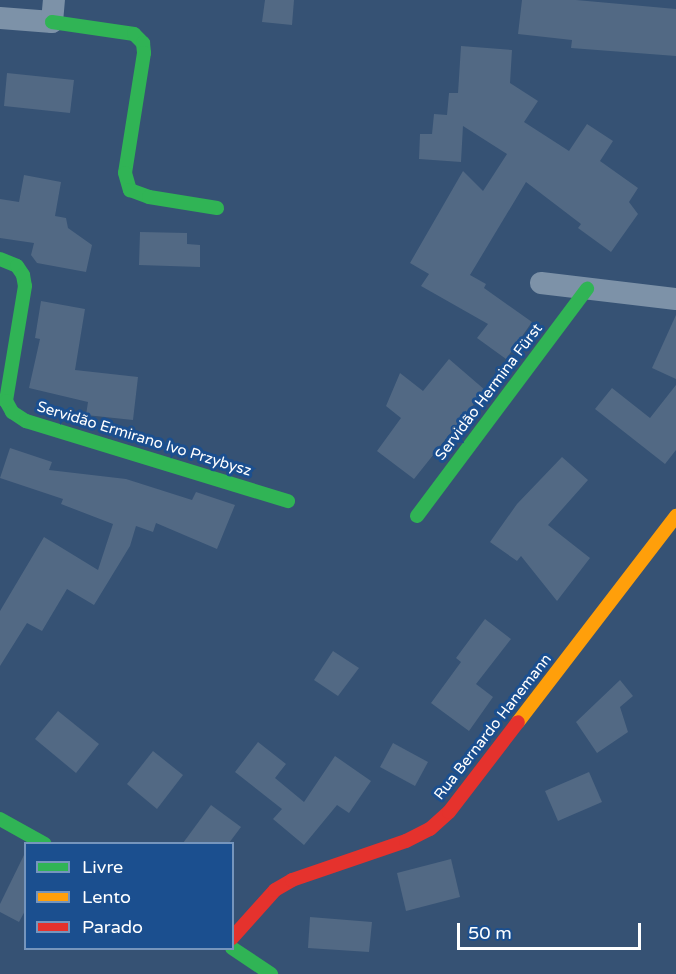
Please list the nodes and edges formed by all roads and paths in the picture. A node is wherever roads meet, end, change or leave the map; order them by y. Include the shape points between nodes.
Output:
1 (53, 11) edge
2 (0, 18) edge
3 (218, 208) dead end
4 (0, 259) edge
5 (541, 284) dead end
6 (587, 289) junction
7 (676, 299) edge
8 (288, 501) dead end
9 (417, 516) dead end
10 (676, 516) edge
11 (0, 819) edge
12 (43, 842) edge
13 (234, 936) edge
14 (234, 949) edge
15 (271, 974) edge

1 - 2 street
1 - 3 street via 135,34 143,43 125,173 130,190 149,197
4 - 8 street, Servidão Ermirano Ivo Przybysz via 17,266 25,286 6,400 12,412 26,421
5 - 6 street
6 - 7 street
6 - 9 street, Servidão Hermina Fürst
10 - 13 street, Rua Bernardo Hanemann via 449,812 430,829 406,841 292,880 275,890
11 - 12 street
14 - 15 street

